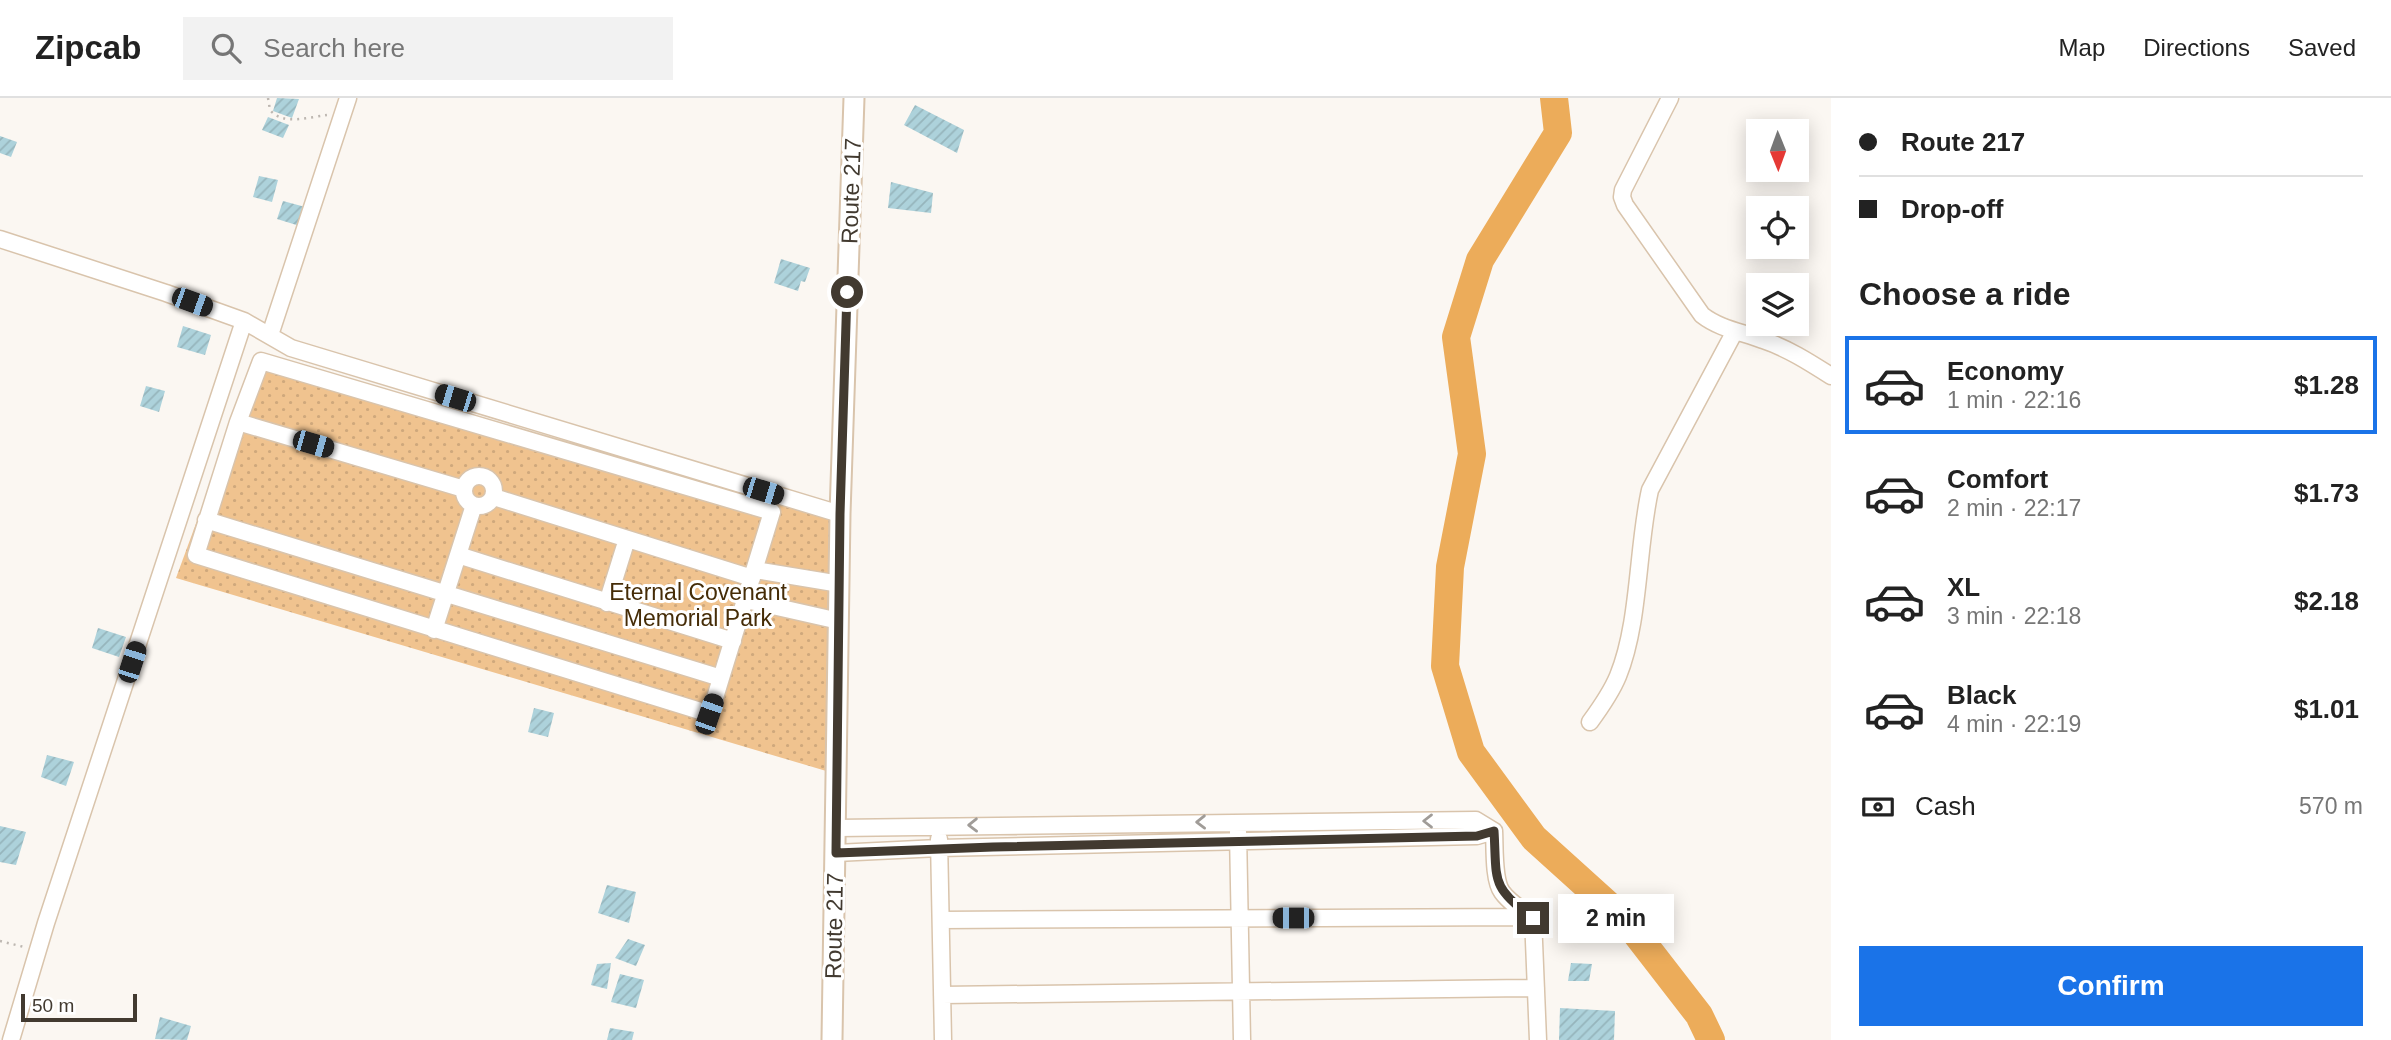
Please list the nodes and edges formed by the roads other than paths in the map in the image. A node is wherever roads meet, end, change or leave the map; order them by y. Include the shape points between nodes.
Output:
1 (854, 98) edge
2 (1670, 98) edge
3 (346, 105) edge
4 (0, 239) edge
5 (244, 321) junction
6 (1735, 331) junction
7 (270, 335) junction
8 (1831, 376) edge
9 (238, 422) junction
10 (464, 489) junction
11 (494, 496) junction
12 (474, 505) junction
13 (840, 514) junction
14 (206, 520) junction
15 (627, 539) junction
16 (458, 555) junction
17 (753, 574) junction
18 (840, 584) junction
19 (446, 592) junction
20 (746, 600) junction
21 (607, 603) junction
22 (839, 621) junction
23 (434, 630) junction
24 (733, 641) junction
25 (721, 678) junction
26 (1590, 722) dead end
27 (1237, 822) junction
28 (939, 826) junction
29 (837, 828) junction
30 (1494, 831) junction
31 (1238, 841) junction
32 (939, 848) junction
33 (836, 853) junction
34 (1239, 918) junction
35 (1533, 918) junction
36 (941, 920) junction
37 (1536, 988) junction
38 (1241, 990) junction
39 (943, 995) junction
40 (11, 1040) edge
41 (832, 1040) edge
42 (943, 1040) edge
43 (1242, 1040) edge
44 (1538, 1040) edge

1 - 13 main road, Route 217
2 - 6 street via 1622,197 1702,315
3 - 7 street
4 - 5 street
5 - 7 street
5 - 40 street
6 - 8 street via 1800,356
6 - 26 street via 1650,490 1627,647 1609,695
7 - 13 street via 290,348
9 - 10 street
9 - 14 street
9 - 17 street via 261,361 772,512
10 - 11 street via 467,481 482,476 492,483
10 - 12 street
11 - 12 street via 486,505
11 - 15 street
12 - 16 street
13 - 18 main road, Route 217
14 - 19 street
14 - 23 street via 196,555
15 - 17 street
15 - 21 street
16 - 19 street
16 - 21 street
17 - 18 street
17 - 20 street
18 - 22 main road, Route 217
19 - 23 street
19 - 25 street
20 - 22 street
20 - 24 street
21 - 24 street
22 - 29 main road, Route 217
23 - 25 street via 709,714
24 - 25 street
27 -> 28 street
30 -> 27 street via 1476,820
27 - 31 street
28 - 29 street
28 - 32 street
29 - 33 main road, Route 217
30 - 31 street via 1477,836
30 - 35 street via 1501,891
31 - 32 street
31 - 34 street
32 - 33 street
32 - 36 street
33 - 41 main road, Route 217
34 - 35 street
34 - 36 street
34 - 38 street
35 - 37 street
36 - 39 street
37 - 38 street
37 - 44 street
38 - 39 street
38 - 43 street
39 - 42 street

